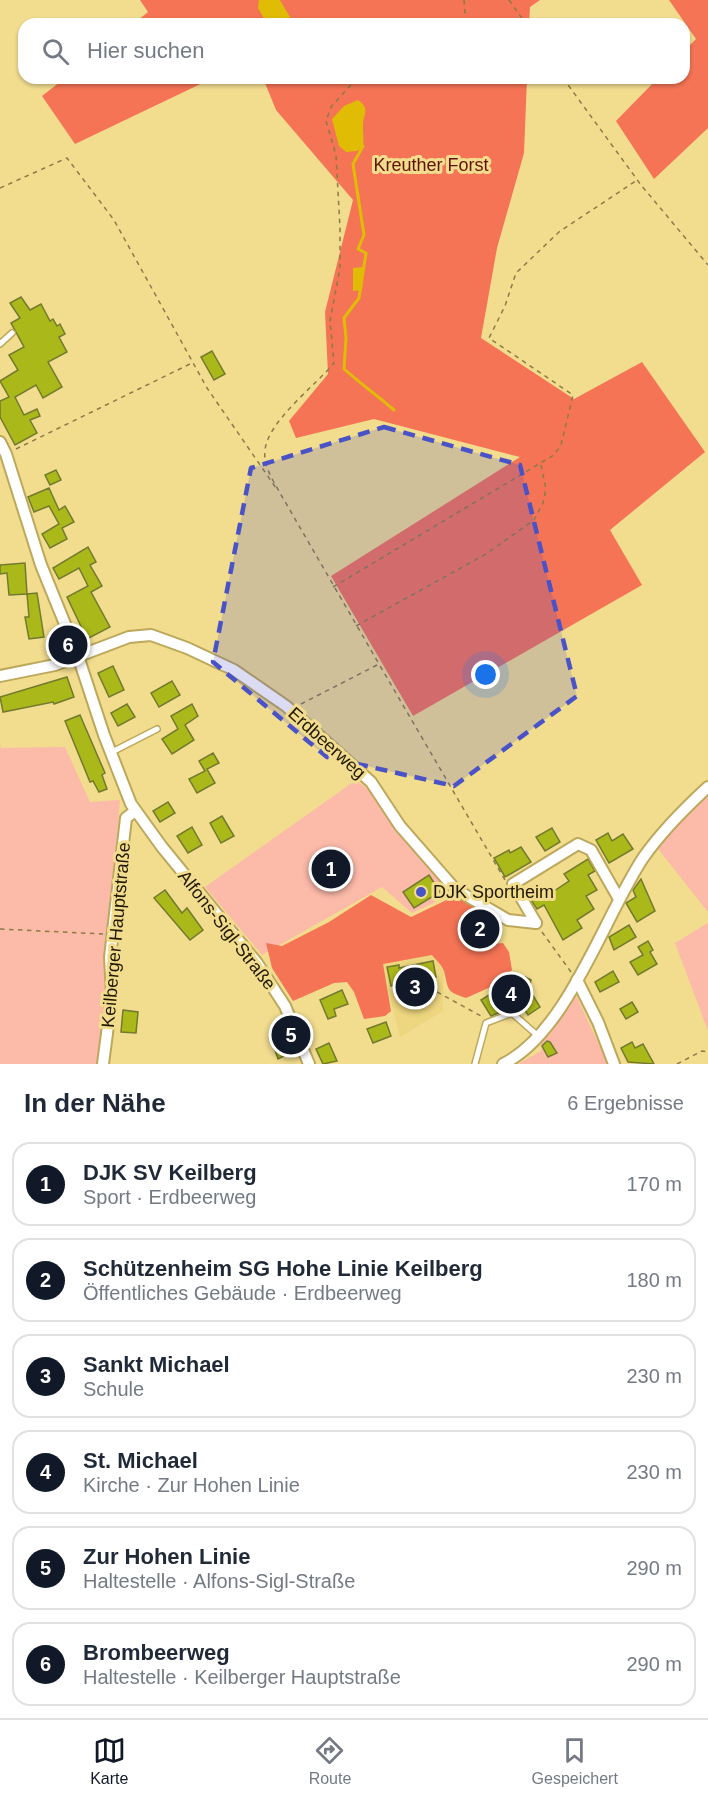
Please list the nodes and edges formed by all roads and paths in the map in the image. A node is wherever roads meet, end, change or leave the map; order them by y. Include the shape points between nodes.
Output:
1 (464, 0) edge
2 (509, 0) edge
3 (466, 18) edge
4 (522, 18) edge
5 (352, 84) edge
6 (567, 84) edge
7 (637, 180) junction
8 (0, 188) edge
9 (708, 265) edge
10 (12, 333) dead end
11 (0, 344) edge
12 (193, 362) junction
13 (3, 449) edge
14 (541, 464) junction
15 (280, 493) junction
16 (333, 587) junction
17 (356, 626) junction
18 (78, 656) junction
19 (379, 664) junction
20 (0, 676) edge
21 (290, 710) junction
22 (157, 729) dead end
23 (110, 753) junction
24 (708, 787) edge
25 (133, 808) junction
26 (513, 884) junction
27 (619, 899) junction
28 (536, 923) junction
29 (0, 929) edge
30 (112, 934) junction
31 (577, 980) junction
32 (437, 992) dead end
33 (492, 1022) junction
34 (539, 1037) junction
35 (708, 1052) edge
36 (103, 1064) edge
37 (309, 1064) edge
38 (475, 1064) edge
39 (503, 1064) edge
40 (614, 1064) edge
41 (677, 1064) edge

1 - 3 path
2 - 4 path
5 - 15 path via 331,107 326,121 336,155 340,228 340,268 330,321 334,363 269,437 265,450 267,468
6 - 7 path
7 - 9 path
7 - 14 path via 559,232 516,273 489,338 573,395 561,445
8 - 12 path via 67,158 114,220
10 - 11 lane
12 - 13 path
12 - 15 path
13 - 18 street via 41,565
14 - 16 path
14 - 17 path via 546,489 534,520 486,554
15 - 16 path
16 - 17 path
17 - 19 path
18 - 20 street, Erdbeerweg via 56,665
18 - 21 street, Erdbeerweg via 129,637 151,635 234,670
18 - 23 street
19 - 21 path
19 - 26 path via 507,884
21 - 28 street, Erdbeerweg via 371,782 400,826 455,889 508,920
22 - 23 lane
23 - 25 street
24 - 27 street via 673,819 643,858
25 - 30 street, Keilberger Hauptstraße via 126,818
25 - 37 street, Alfons-Sigl-Straße via 257,963 285,1006
26 - 27 street via 578,844 591,850
26 - 28 street
27 - 31 street
28 - 31 path
29 - 30 path
30 - 36 street, Keilberger Hauptstraße via 112,994
31 - 34 street
31 - 40 street
32 - 33 path
33 - 34 lane via 512,1013
33 - 38 lane via 486,1023
34 - 39 street
35 - 41 path via 702,1051

